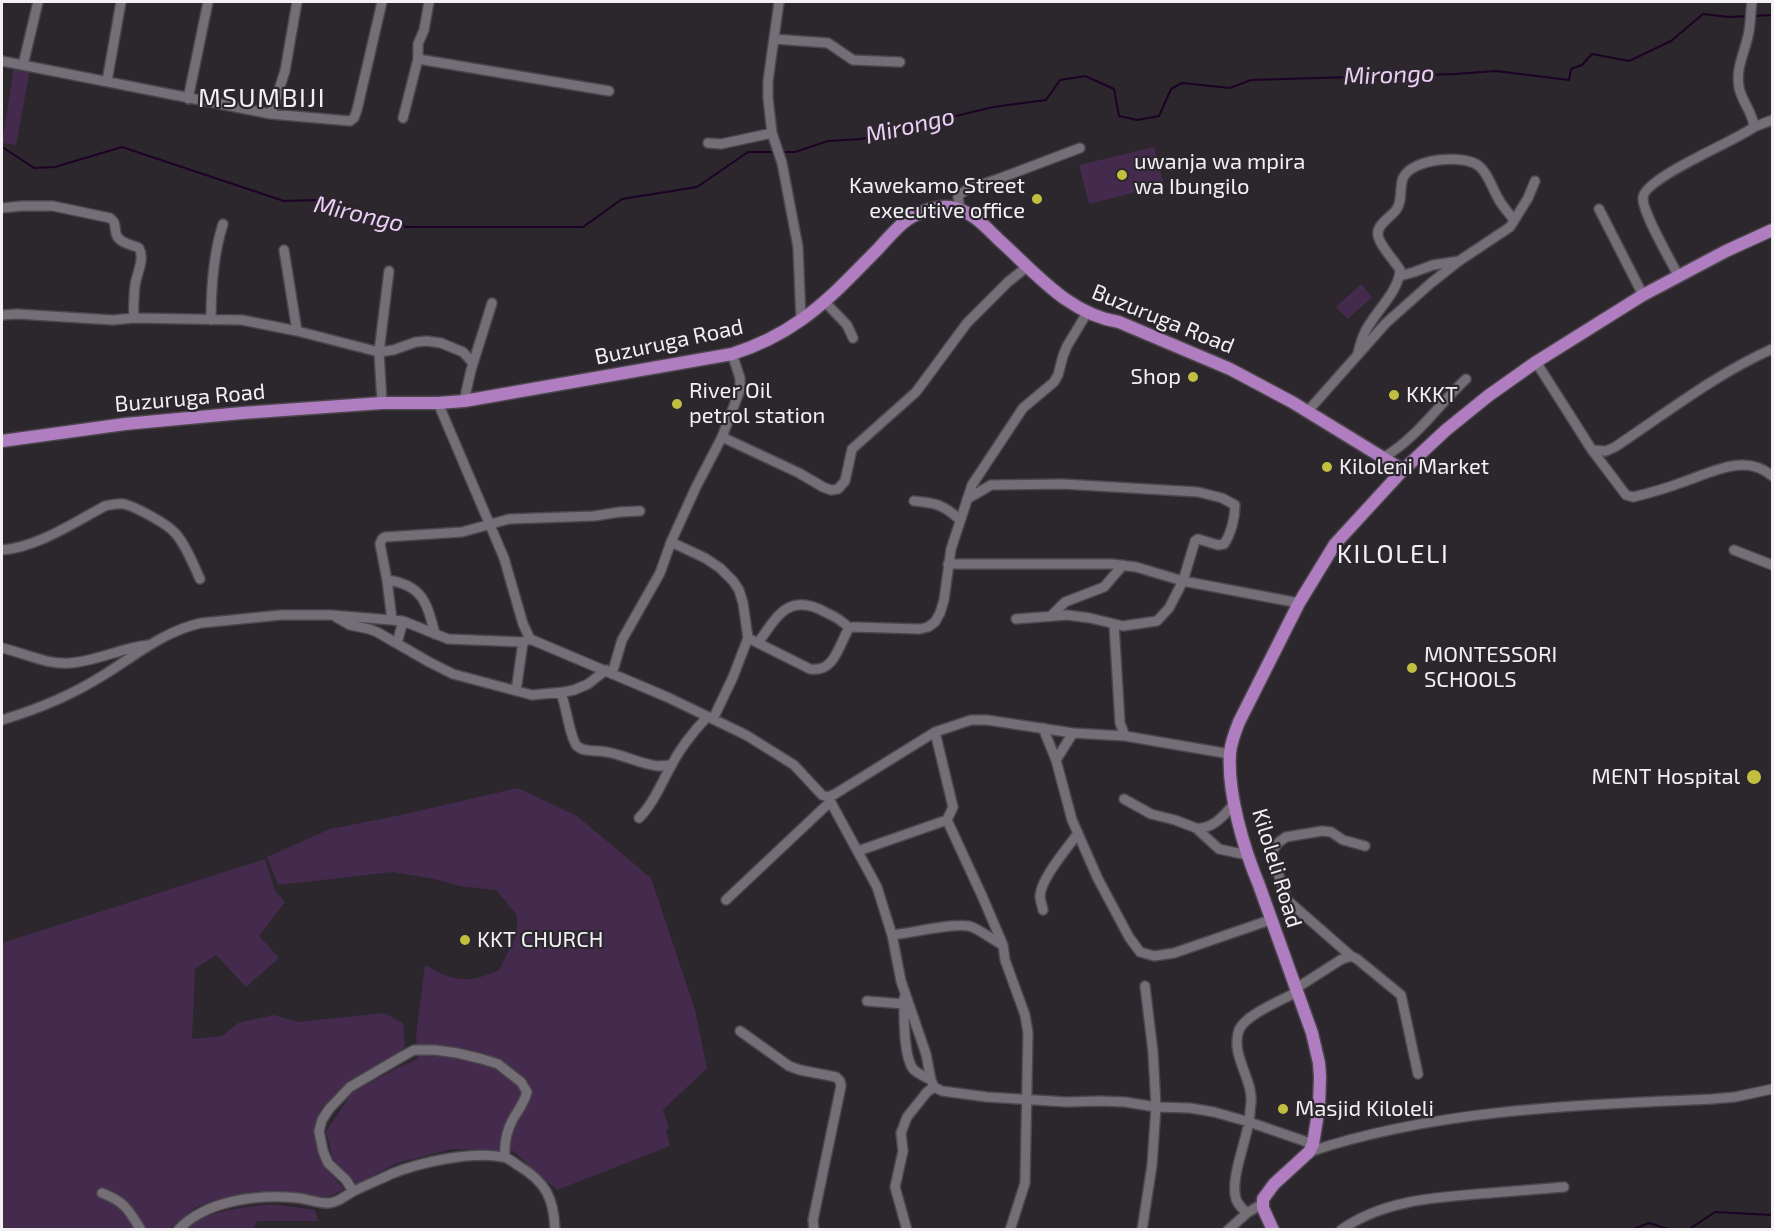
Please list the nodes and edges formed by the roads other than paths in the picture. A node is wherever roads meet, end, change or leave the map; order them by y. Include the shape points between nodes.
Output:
1 (38, 2) edge
2 (121, 2) edge
3 (208, 2) edge
4 (297, 2) edge
5 (382, 2) edge
6 (429, 2) edge
7 (779, 2) edge
8 (1751, 5) edge
9 (774, 39) junction
10 (417, 59) junction
11 (2, 61) edge
12 (900, 62) dead end
13 (22, 65) junction
14 (107, 81) junction
15 (609, 92) dead end
16 (188, 99) junction
17 (271, 114) junction
18 (403, 118) dead end
19 (1773, 120) edge
20 (1754, 127) junction
21 (772, 133) junction
22 (708, 143) dead end
23 (1080, 148) dead end
24 (1535, 181) dead end
25 (2, 208) edge
26 (1599, 209) dead end
27 (960, 210) junction
28 (1514, 220) junction
29 (223, 225) dead end
30 (1773, 230) edge
31 (284, 250) dead end
32 (1459, 261) junction
33 (1028, 266) junction
34 (389, 271) dead end
35 (1400, 276) junction
36 (1679, 277) junction
37 (1643, 295) junction
38 (824, 301) junction
39 (492, 303) dead end
40 (1087, 313) junction
41 (2, 315) edge
42 (134, 318) junction
43 (211, 320) junction
44 (801, 320) junction
45 (297, 331) junction
46 (853, 338) dead end
47 (1773, 349) edge
48 (379, 352) junction
49 (1358, 353) junction
50 (732, 354) junction
51 (1536, 362) junction
52 (473, 363) junction
53 (1466, 379) dead end
54 (464, 400) junction
55 (382, 403) junction
56 (438, 403) junction
57 (1307, 412) junction
58 (722, 436) junction
59 (2, 441) edge
60 (1592, 450) junction
61 (1384, 457) junction
62 (1773, 461) edge
63 (1763, 468) junction
64 (1403, 470) junction
65 (1773, 476) edge
66 (967, 499) junction
67 (914, 501) dead end
68 (640, 511) dead end
69 (960, 520) junction
70 (490, 524) junction
71 (671, 542) junction
72 (2, 550) edge
73 (1734, 550) dead end
74 (948, 564) junction
75 (1123, 565) junction
76 (1773, 565) edge
77 (200, 579) dead end
78 (387, 580) junction
79 (1183, 581) junction
80 (1299, 603) junction
81 (331, 615) junction
82 (1051, 616) junction
83 (1016, 619) dead end
84 (392, 620) junction
85 (403, 621) junction
86 (1114, 624) junction
87 (849, 628) junction
88 (435, 634) junction
89 (748, 638) junction
90 (527, 640) junction
91 (397, 643) junction
92 (758, 643) junction
93 (149, 645) junction
94 (2, 648) edge
95 (609, 672) junction
96 (516, 691) junction
97 (561, 693) junction
98 (710, 718) junction
99 (2, 720) edge
100 (1043, 728) junction
101 (935, 732) junction
102 (1072, 733) junction
103 (1125, 736) junction
104 (1230, 754) junction
105 (1056, 760) junction
106 (671, 765) junction
107 (829, 799) junction
108 (1124, 799) dead end
109 (1235, 803) junction
110 (639, 818) dead end
111 (947, 820) junction
112 (1196, 828) junction
113 (1078, 833) junction
114 (1365, 846) dead end
115 (858, 850) junction
116 (1247, 855) junction
117 (726, 900) dead end
118 (1043, 910) dead end
119 (1270, 920) junction
120 (892, 935) junction
121 (1003, 945) junction
122 (1351, 956) junction
123 (1144, 986) dead end
124 (1296, 991) junction
125 (905, 993) junction
126 (867, 1001) dead end
127 (904, 1004) junction
128 (740, 1031) dead end
129 (1418, 1074) dead end
130 (932, 1084) junction
131 (1773, 1089) edge
132 (1027, 1099) junction
133 (1156, 1107) junction
134 (1249, 1122) junction
135 (1311, 1148) junction
136 (505, 1157) junction
137 (1564, 1187) dead end
138 (353, 1191) junction
139 (102, 1193) dead end
140 (1262, 1204) junction
141 (1247, 1213) junction
142 (141, 1230) edge
143 (178, 1230) edge
144 (555, 1230) edge
145 (814, 1230) edge
146 (907, 1230) edge
147 (1010, 1230) edge
148 (1142, 1230) edge
149 (1228, 1230) edge
150 (1273, 1230) edge
151 (1341, 1230) edge

1 - 13 street
2 - 14 street
3 - 16 street
4 - 17 street via 285,71
5 - 17 street via 354,118 350,121
6 - 10 street
7 - 9 street
8 - 20 street via 1748,39 1738,74 1739,89
9 - 12 street via 828,43 853,60
9 - 21 street via 768,81
10 - 15 street
10 - 18 street
11 - 13 street
13 - 14 street
14 - 16 street
16 - 17 street
19 - 20 street
20 - 36 street via 1681,166 1644,192 1647,215
21 - 22 street
21 - 44 street via 782,163 798,247
23 - 27 street via 968,189 958,197
24 - 28 street
25 - 42 street via 53,206 113,220 116,236 141,251
26 - 37 street
27 - 33 main road, Buzuruga Road via 981,222
27 - 38 main road, Buzuruga Road via 927,210 904,222
28 - 32 street via 1510,227
28 - 35 street via 1479,166 1458,159 1424,163 1407,173 1397,210 1378,232
29 - 43 street via 215,255
30 - 36 main road, Kiloleli Road
31 - 45 street
32 - 35 street
32 - 49 street via 1386,323
33 - 40 main road, Buzuruga Road via 1067,301
33 - 58 street via 967,323 916,392 852,449 845,481 838,489 827,488
34 - 48 street
35 - 49 street via 1367,328
36 - 37 main road, Kiloleli Road
37 - 51 main road, Kiloleli Road
38 - 44 main road, Buzuruga Road
38 - 46 street via 847,325
39 - 52 street
40 - 57 main road, Buzuruga Road via 1119,322 1230,369
40 - 66 street via 1067,346 1058,375 1023,408 972,485
41 - 42 street
42 - 43 street
43 - 45 street
44 - 50 main road, Buzuruga Road via 765,342
45 - 48 street
47 - 60 street via 1744,362 1615,447
48 - 52 street via 427,341 453,347
48 - 55 street
49 - 57 street
50 - 54 main road, Buzuruga Road
50 - 58 street via 741,386
51 - 60 street
51 - 64 main road, Kiloleli Road via 1454,423
52 - 54 street
53 - 61 street via 1414,434
54 - 56 main road, Buzuruga Road
55 - 56 main road, Buzuruga Road
55 - 59 main road, Buzuruga Road via 190,417
56 - 70 street
57 - 61 main road, Buzuruga Road
58 - 71 street
60 - 63 street via 1626,495 1633,497 1735,465
61 - 64 main road, Buzuruga Road
62 - 63 street
63 - 65 street
64 - 80 main road, Kiloleli Road via 1335,544
66 - 69 street
66 - 79 street via 991,485 1063,484 1198,492 1232,502 1236,508 1227,541 1218,545 1196,540
67 - 69 street via 940,504
68 - 70 street via 509,519
69 - 74 street
70 - 78 street via 462,532 385,537 380,544
70 - 90 street via 504,558
71 - 89 street via 705,558 734,581
71 - 95 street via 660,573 622,640
72 - 77 street via 39,540 105,507 126,505 176,533
73 - 76 street
74 - 75 street
74 - 87 street via 944,600 935,622 928,627
75 - 79 street
75 - 82 street via 1104,587 1065,602
78 - 84 street
78 - 88 street via 407,584 421,594
79 - 80 street
79 - 86 street via 1161,618 1123,626
80 - 104 main road, Kiloleli Road via 1239,722
81 - 84 street
81 - 91 street
81 - 93 street via 281,615 201,623
82 - 83 street
82 - 86 street
84 - 85 street
85 - 88 street
85 - 91 street
86 - 103 street via 1120,723
87 - 92 street via 817,607 795,604 777,616
87 - 92 street via 834,660 815,670
88 - 90 street via 448,639
89 - 92 street
89 - 98 street via 733,677
90 - 95 street
90 - 96 street
91 - 96 street via 453,674
93 - 94 street via 68,664
93 - 99 street via 68,696
95 - 97 street
95 - 98 street
96 - 97 street via 532,695
97 - 106 street via 570,731 579,747 648,764
98 - 106 street via 685,742
98 - 107 street via 794,765
100 - 101 street via 971,720
100 - 102 street
100 - 105 street
101 - 107 street
101 - 111 street via 953,807
102 - 103 street
102 - 105 street
103 - 104 street
104 - 109 main road, Kiloleli Road
105 - 113 street
106 - 110 street
107 - 115 street
107 - 117 street
108 - 112 street via 1151,814
109 - 112 street via 1215,823
109 - 116 main road, Kiloleli Road
111 - 115 street
111 - 121 street
112 - 116 street via 1218,849
113 - 118 street via 1044,882 1040,898
113 - 119 street via 1098,879 1140,952 1154,956 1174,953
114 - 122 street via 1322,831 1286,837 1272,855 1287,900
115 - 120 street via 877,887
116 - 119 main road, Kiloleli Road
119 - 124 main road, Kiloleli Road
120 - 121 street via 969,926
120 - 125 street
121 - 132 street via 1028,1033
122 - 124 street
122 - 129 street via 1401,995
123 - 133 street
124 - 134 street via 1253,1016 1239,1032 1238,1053 1251,1097
124 - 135 main road, Kiloleli Road via 1319,1063 1320,1092
125 - 127 street
125 - 130 street
126 - 127 street
127 - 130 street via 904,1031 911,1064
128 - 145 street via 789,1066 840,1081
130 - 132 street via 942,1091
130 - 146 street via 901,1133 903,1151 895,1187
131 - 135 street via 1735,1097 1551,1107 1462,1118 1416,1124
132 - 133 street via 1125,1102
132 - 147 street via 1025,1183
133 - 134 street via 1204,1110
133 - 148 street
134 - 135 street
134 - 141 street via 1235,1186 1235,1197
135 - 140 main road via 1274,1184
136 - 138 street via 447,1158 394,1173
136 - 138 street via 507,1134 527,1092 520,1082 498,1064 482,1059 414,1050 350,1087 322,1120 319,1131 328,1163
136 - 144 street via 542,1183 550,1196
137 - 151 street via 1403,1203 1362,1217
138 - 143 street via 330,1203 274,1196 235,1201 203,1211
139 - 142 street via 128,1208
140 - 141 street
140 - 150 main road
141 - 149 street

